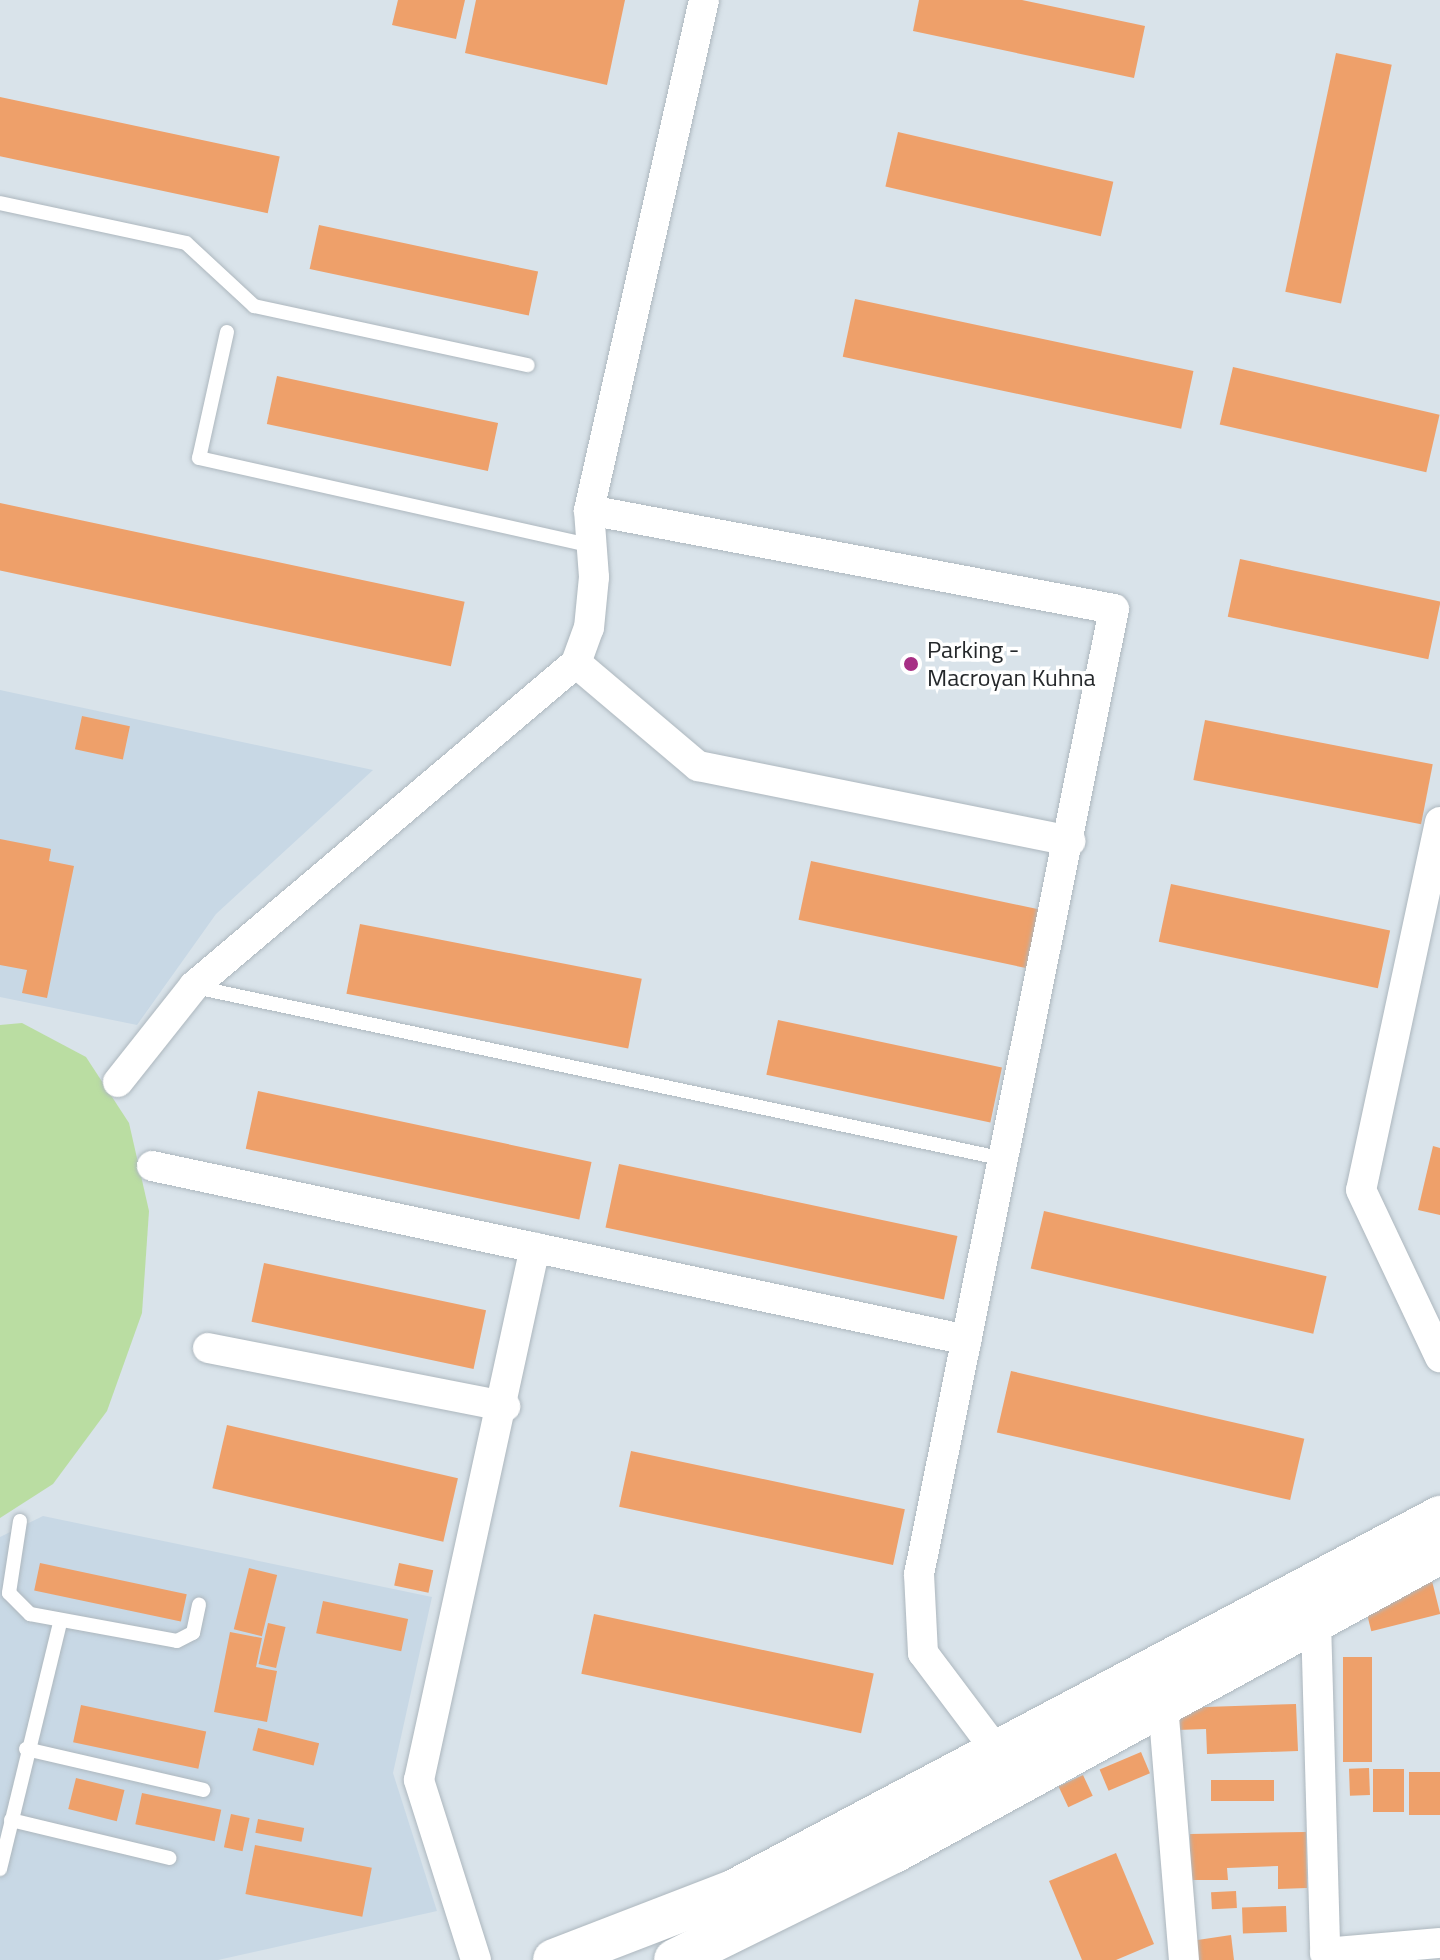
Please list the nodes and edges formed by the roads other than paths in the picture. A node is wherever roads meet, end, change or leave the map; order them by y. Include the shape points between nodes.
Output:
1 (704, 0) edge
2 (0, 203) edge
3 (227, 332) dead end
4 (528, 365) dead end
5 (589, 510) junction
6 (593, 546) junction
7 (576, 663) junction
8 (1440, 822) edge
9 (1071, 841) junction
10 (194, 986) junction
11 (118, 1082) dead end
12 (1005, 1159) junction
13 (152, 1166) dead end
14 (535, 1247) junction
15 (967, 1340) junction
16 (208, 1348) dead end
17 (1440, 1357) edge
18 (505, 1406) junction
19 (1440, 1517) edge
20 (20, 1521) dead end
21 (1440, 1553) edge
22 (199, 1605) dead end
23 (1316, 1621) junction
24 (60, 1623) junction
25 (1154, 1688) junction
26 (26, 1749) junction
27 (998, 1753) junction
28 (203, 1790) dead end
29 (11, 1820) junction
30 (169, 1858) dead end
31 (0, 1869) edge
32 (1440, 1943) edge
33 (476, 1960) edge
34 (554, 1960) edge
35 (675, 1960) edge
36 (1184, 1960) edge

1 - 5 street
2 - 4 lane via 186,243 254,306
3 - 6 lane via 199,458
5 - 6 street
5 - 9 street via 1114,609
6 - 7 street via 589,628
7 - 9 street via 698,766
7 - 10 street
8 - 17 street via 1361,1190
9 - 12 street
10 - 11 street
10 - 12 lane
12 - 15 street
13 - 14 street
14 - 15 street
14 - 18 street
15 - 27 street via 919,1574 923,1653
16 - 18 street
18 - 33 street via 419,1780
19 - 25 main road
20 - 24 lane via 9,1593 19,1608
21 - 23 main road
22 - 24 lane via 193,1633 182,1641
23 - 25 main road
23 - 32 street via 1325,1953
24 - 26 lane
25 - 27 main road
25 - 35 main road via 757,1924
25 - 36 street
26 - 28 lane
26 - 29 lane
27 - 34 main road via 735,1890
29 - 30 lane
29 - 31 lane

